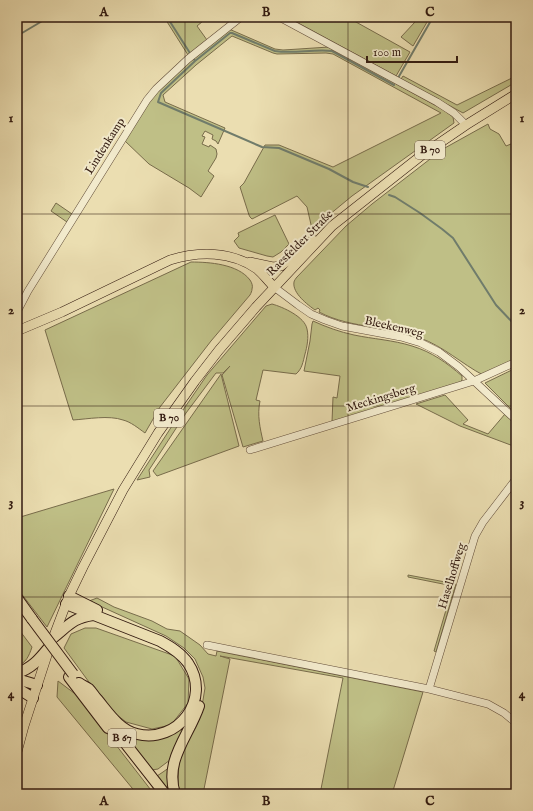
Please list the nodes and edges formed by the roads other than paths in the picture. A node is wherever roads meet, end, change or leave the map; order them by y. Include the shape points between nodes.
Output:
1 (241, 17) edge
2 (278, 17) edge
3 (516, 94) edge
4 (466, 125) junction
5 (332, 226) junction
6 (241, 260) junction
7 (274, 287) junction
8 (17, 312) edge
9 (17, 331) edge
10 (516, 362) edge
11 (474, 381) junction
12 (516, 420) edge
13 (250, 450) dead end
14 (516, 479) edge
15 (17, 598) edge
16 (68, 600) junction
17 (17, 608) edge
18 (94, 615) junction
19 (30, 621) junction
20 (52, 642) junction
21 (207, 645) dead end
22 (17, 673) edge
23 (74, 678) junction
24 (17, 679) edge
25 (37, 685) junction
26 (17, 688) edge
27 (429, 690) junction
28 (33, 698) junction
29 (516, 723) edge
30 (17, 752) edge
31 (161, 794) edge
32 (165, 794) edge
33 (175, 794) edge

1 - 8 street, Lindenkamp via 188,59 150,96
2 - 4 street via 437,102
3 - 4 main road, Raesfelder Straße / B 70
4 - 5 main road, Raesfelder Straße / B 70 via 422,155
5 - 6 main road via 307,243 281,266 273,268
5 - 7 main road, Raesfelder Straße / B 70
6 - 7 main road, Raesfelder Straße via 258,270
6 - 9 main road, Raesfelder Straße via 212,254 182,256
7 - 11 street, Bleekenweg via 298,306 325,320 357,330 401,337 430,347 450,359
7 - 16 main road, B 70 via 215,355 158,433 123,490
10 - 11 street, Meckingsberg
11 - 12 street, Bleekenweg
11 - 13 street, Meckingsberg
14 - 27 street, Haselhoffweg via 482,522 475,536
15 - 19 highway, B 67
16 - 18 highway
16 - 20 main road, B 70
16 - 33 highway via 167,640 184,651 195,665 201,684 200,700 197,712 175,757 172,778
17 - 19 highway, B 67
18 - 20 highway via 74,620
18 - 23 highway via 160,641 180,653 188,662 196,685 192,709 174,729 156,735 137,734 118,724 90,689
19 - 23 highway, B 67
20 - 22 highway via 31,667
20 - 25 main road, B 70
21 - 27 street
23 - 31 highway, B 67
23 - 32 highway, B 67
24 - 25 highway
25 - 28 main road, B 70
26 - 28 highway
27 - 29 street via 488,704
28 - 30 main road, B 70

